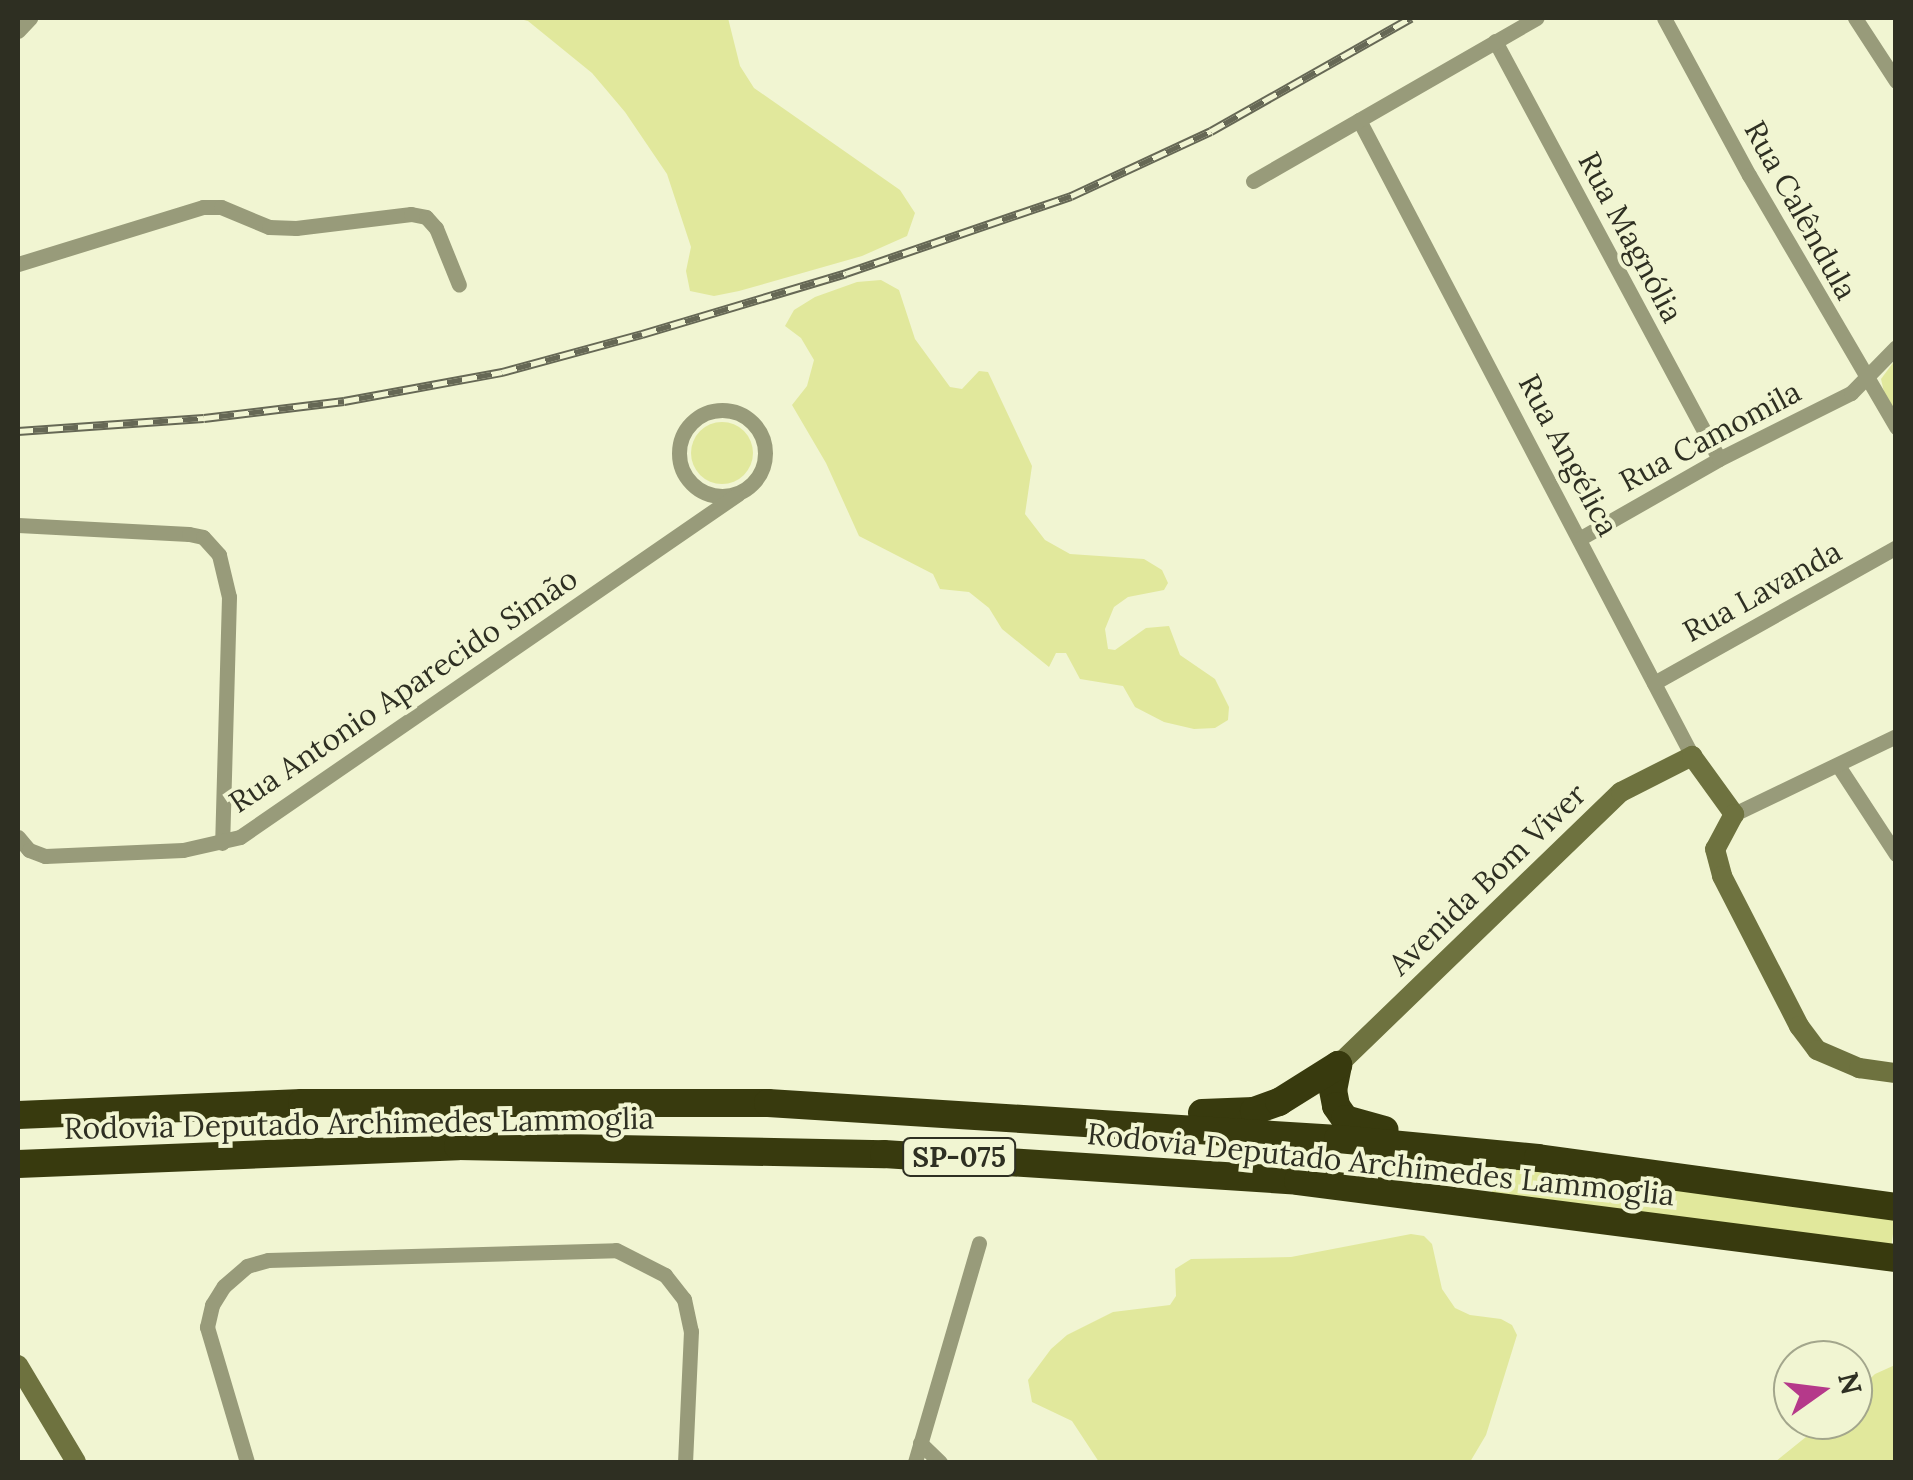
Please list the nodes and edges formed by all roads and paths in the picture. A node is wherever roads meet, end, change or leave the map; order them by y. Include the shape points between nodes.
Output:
1 (30, 18) edge
2 (1537, 18) edge
3 (1664, 18) edge
4 (1855, 18) edge
5 (18, 31) edge
6 (1495, 41) junction
7 (1895, 78) edge
8 (1358, 120) junction
9 (1253, 181) dead end
10 (18, 264) edge
11 (459, 285) dead end
12 (1896, 347) edge
13 (1865, 379) junction
14 (1896, 427) edge
15 (1718, 459) junction
16 (699, 490) junction
17 (738, 494) junction
18 (18, 525) edge
19 (686, 528) junction
20 (1579, 539) junction
21 (1896, 548) edge
22 (1654, 682) junction
23 (1896, 736) edge
24 (1692, 756) junction
25 (1838, 767) junction
26 (1734, 814) junction
27 (18, 838) edge
28 (222, 843) junction
29 (1896, 854) edge
30 (1338, 1065) junction
31 (1896, 1073) edge
32 (18, 1116) edge
33 (1053, 1118) junction
34 (1538, 1158) junction
35 (18, 1164) edge
36 (1896, 1207) edge
37 (979, 1243) dead end
38 (1896, 1258) edge
39 (18, 1365) edge
40 (920, 1442) junction
41 (76, 1462) edge
42 (247, 1462) edge
43 (685, 1462) edge
44 (914, 1462) edge
45 (940, 1462) edge

1 - 5 street
2 - 6 street
3 - 13 street, Rua Calêndula
4 - 7 street
6 - 8 street
6 - 15 street, Rua Magnólia
8 - 9 street
8 - 20 street, Rua Angélica
10 - 11 street via 203,207 221,206 268,227 296,228 411,214 436,228
12 - 13 street, Rua Camomila
13 - 14 street, Rua Calêndula
13 - 15 street, Rua Camomila via 1852,393
15 - 20 street, Rua Camomila
16 - 17 street
16 - 17 street, Rua Antonio Aparecido Simão via 681,467 682,438 700,416 729,410 754,424 765,450 760,476
16 - 19 street
17 - 19 street, Rua Antonio Aparecido Simão
18 - 28 street via 189,534 203,537 219,555 229,597
19 - 28 street, Rua Antonio Aparecido Simão via 258,828
20 - 22 street, Rua Angélica
21 - 22 street, Rua Lavanda
22 - 24 street, Rua Angélica
23 - 25 street
24 - 26 street, Rua Angélica
24 - 30 street, Avenida Bom Viver via 1621,792
25 - 26 street
25 - 29 street
26 - 31 street via 1715,849 1722,876 1799,1026 1818,1050 1858,1068
27 - 28 street, Rua Antonio Aparecido Simão via 45,856
30 - 33 highway via 1254,1111
30 - 34 highway via 1336,1106 1357,1125 1496,1145
32 - 33 highway, Rodovia Deputado Archimedes Lammoglia / SP-075 via 576,1100
33 - 34 highway, Rodovia Deputado Archimedes Lammoglia / SP-075
34 - 36 highway, Rodovia Deputado Archimedes Lammoglia / SP-075
35 - 38 highway, Rodovia Deputado Archimedes Lammoglia / SP-075 via 458,1146 884,1154 1298,1181
37 - 40 street
39 - 41 street
40 - 44 street
40 - 45 street
42 - 43 street via 207,1328 224,1286 247,1266 268,1260 616,1250 664,1275 684,1299 691,1331

